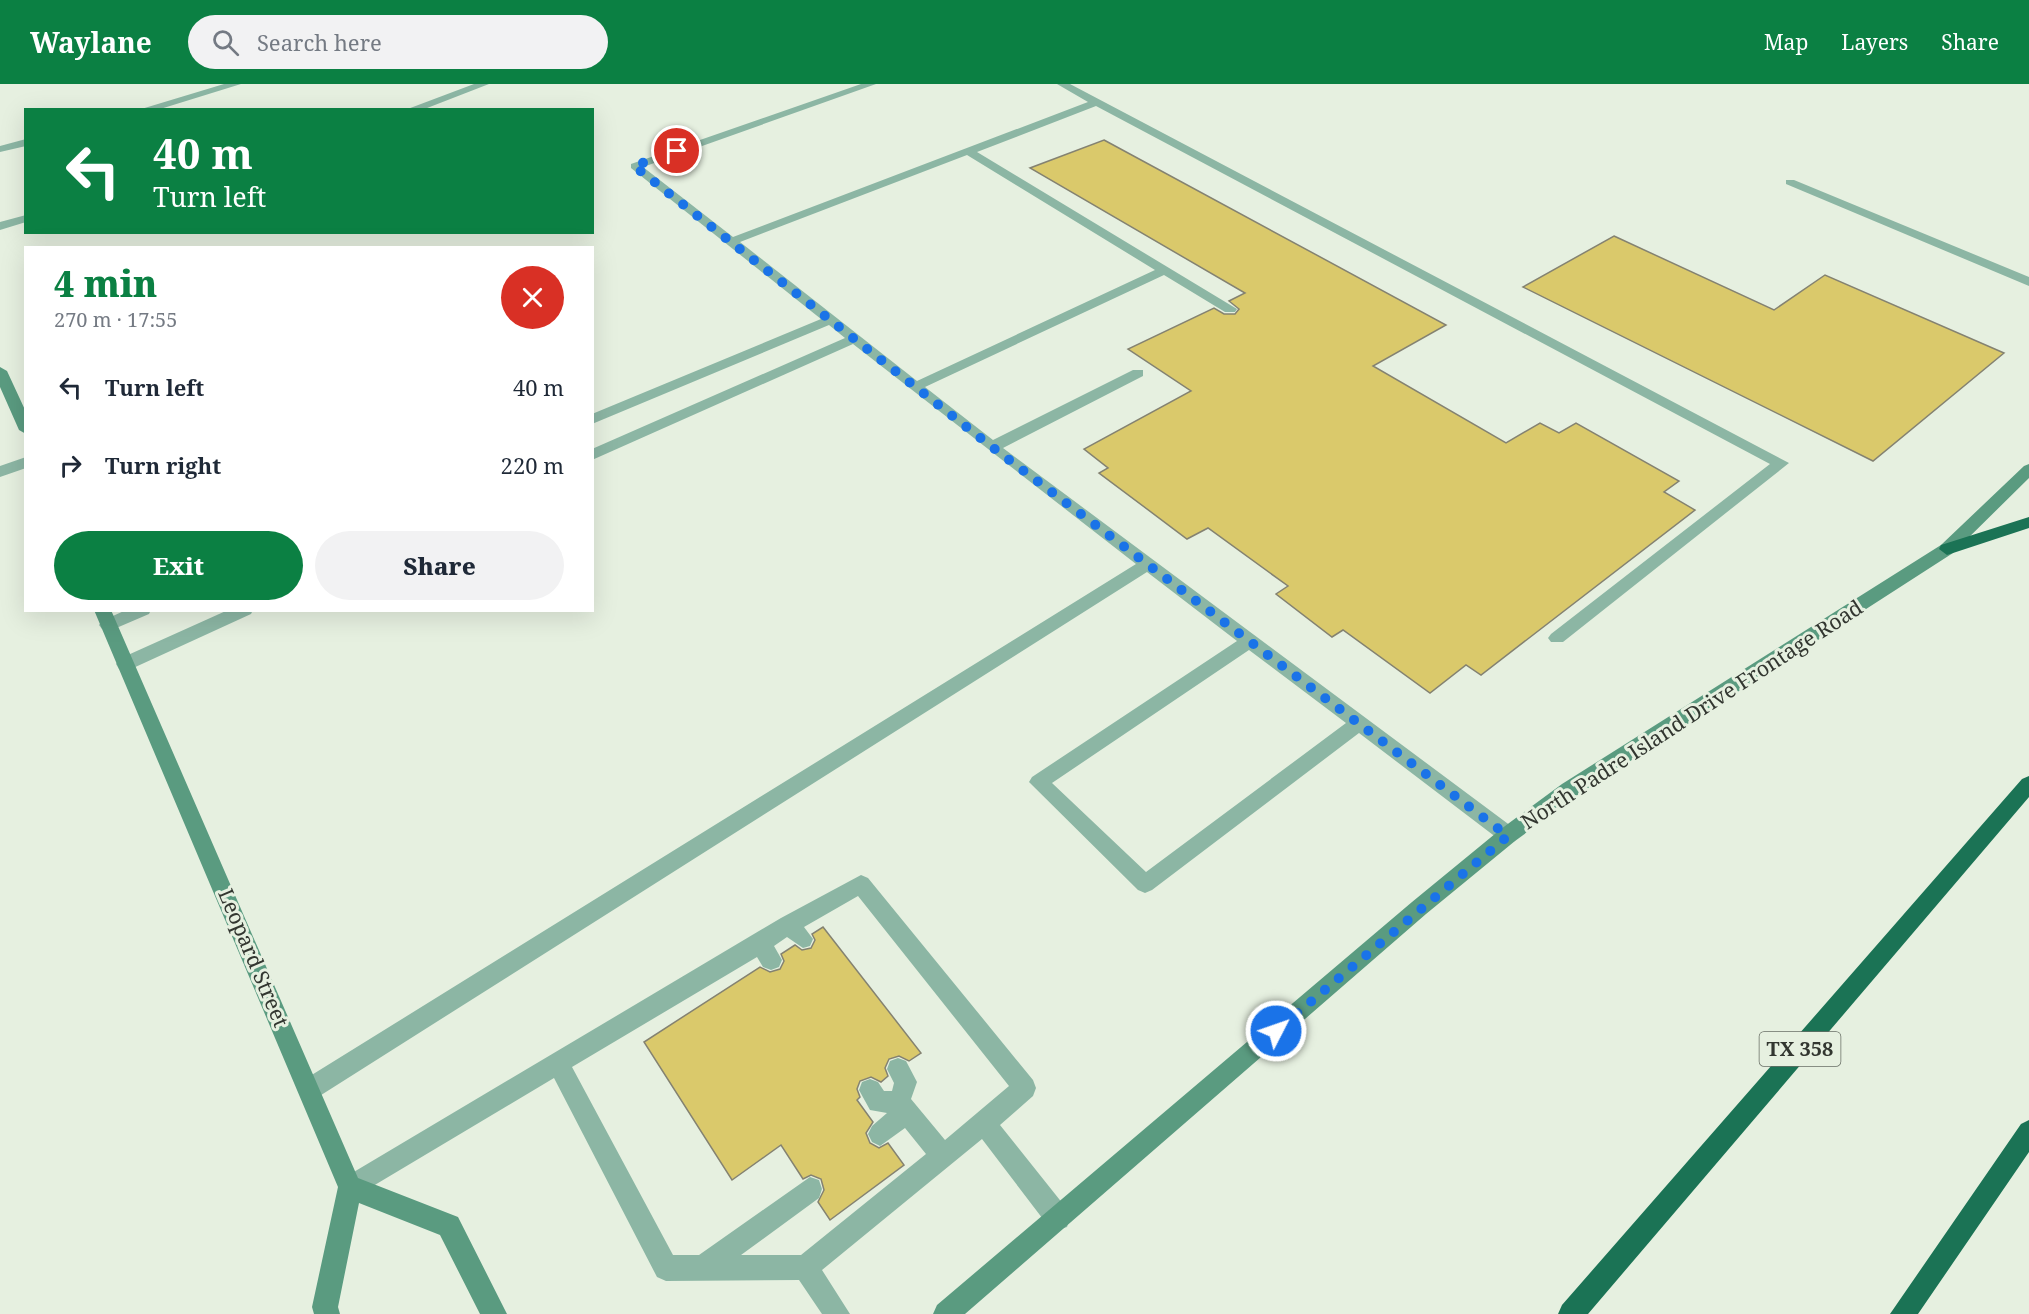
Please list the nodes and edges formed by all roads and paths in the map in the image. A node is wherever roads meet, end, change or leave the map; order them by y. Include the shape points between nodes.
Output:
1 (236, 84) edge
2 (484, 84) edge
3 (871, 84) edge
4 (1062, 84) edge
5 (1097, 102) junction
6 (150, 108) edge
7 (416, 108) edge
8 (24, 142) edge
9 (0, 148) edge
10 (968, 151) junction
11 (1791, 182) dead end
12 (24, 219) edge
13 (0, 226) edge
14 (730, 242) junction
15 (1165, 270) junction
16 (2029, 282) edge
17 (1230, 309) dead end
18 (828, 321) junction
19 (852, 340) junction
20 (0, 371) edge
21 (1138, 373) dead end
22 (915, 387) junction
23 (594, 419) edge
24 (24, 425) edge
25 (992, 447) junction
26 (594, 454) edge
27 (24, 463) edge
28 (2029, 469) edge
29 (0, 472) edge
30 (2029, 522) edge
31 (1947, 549) junction
32 (1148, 564) junction
33 (134, 612) edge
34 (241, 612) edge
35 (105, 618) edge
36 (1557, 638) dead end
37 (1251, 640) junction
38 (125, 664) junction
39 (1360, 723) junction
40 (2029, 784) edge
41 (1508, 836) junction
42 (558, 1063) junction
43 (898, 1069) dead end
44 (310, 1089) junction
45 (870, 1090) dead end
46 (903, 1107) junction
47 (984, 1123) junction
48 (2029, 1132) edge
49 (880, 1134) dead end
50 (943, 1156) junction
51 (350, 1187) junction
52 (810, 1189) dead end
53 (1058, 1218) junction
54 (704, 1267) junction
55 (804, 1267) junction
56 (327, 1314) edge
57 (494, 1314) edge
58 (837, 1314) edge
59 (946, 1314) edge
60 (1571, 1314) edge
61 (1903, 1314) edge

1 - 6 street
2 - 7 street
3 - 14 street via 634,166
4 - 5 street
5 - 10 street
5 - 36 street via 1781,463
8 - 9 street
10 - 14 street
10 - 15 street
11 - 16 street
12 - 13 street
14 - 18 street
15 - 17 street
15 - 22 street
18 - 19 street
18 - 23 street
19 - 22 street
19 - 26 street
20 - 24 main road
21 - 25 street
22 - 25 street
25 - 32 street
27 - 29 street
28 - 31 main road, North Padre Island Drive Frontage Road
30 - 31 highway
31 - 41 main road, North Padre Island Drive Frontage Road via 1578,785
32 - 37 street
32 - 44 street
33 - 35 street
34 - 38 street
35 - 38 main road, Leopard Street
37 - 39 street
37 - 39 street via 1040,782 1145,884
38 - 44 main road, Leopard Street
39 - 41 street
40 - 60 highway, TX 358
41 - 53 main road, North Padre Island Drive Frontage Road
42 - 47 street via 765,952 861,884 1025,1088
42 - 51 street
42 - 54 street via 666,1268
43 - 46 street via 906,1082
44 - 51 main road, Leopard Street
45 - 46 street via 878,1102
46 - 49 street
46 - 50 street
47 - 50 street
47 - 53 street
48 - 61 highway
50 - 55 street
51 - 56 main road via 325,1307
51 - 57 main road via 448,1226
52 - 54 street
53 - 59 main road, North Padre Island Drive Frontage Road
54 - 55 street
55 - 58 street

